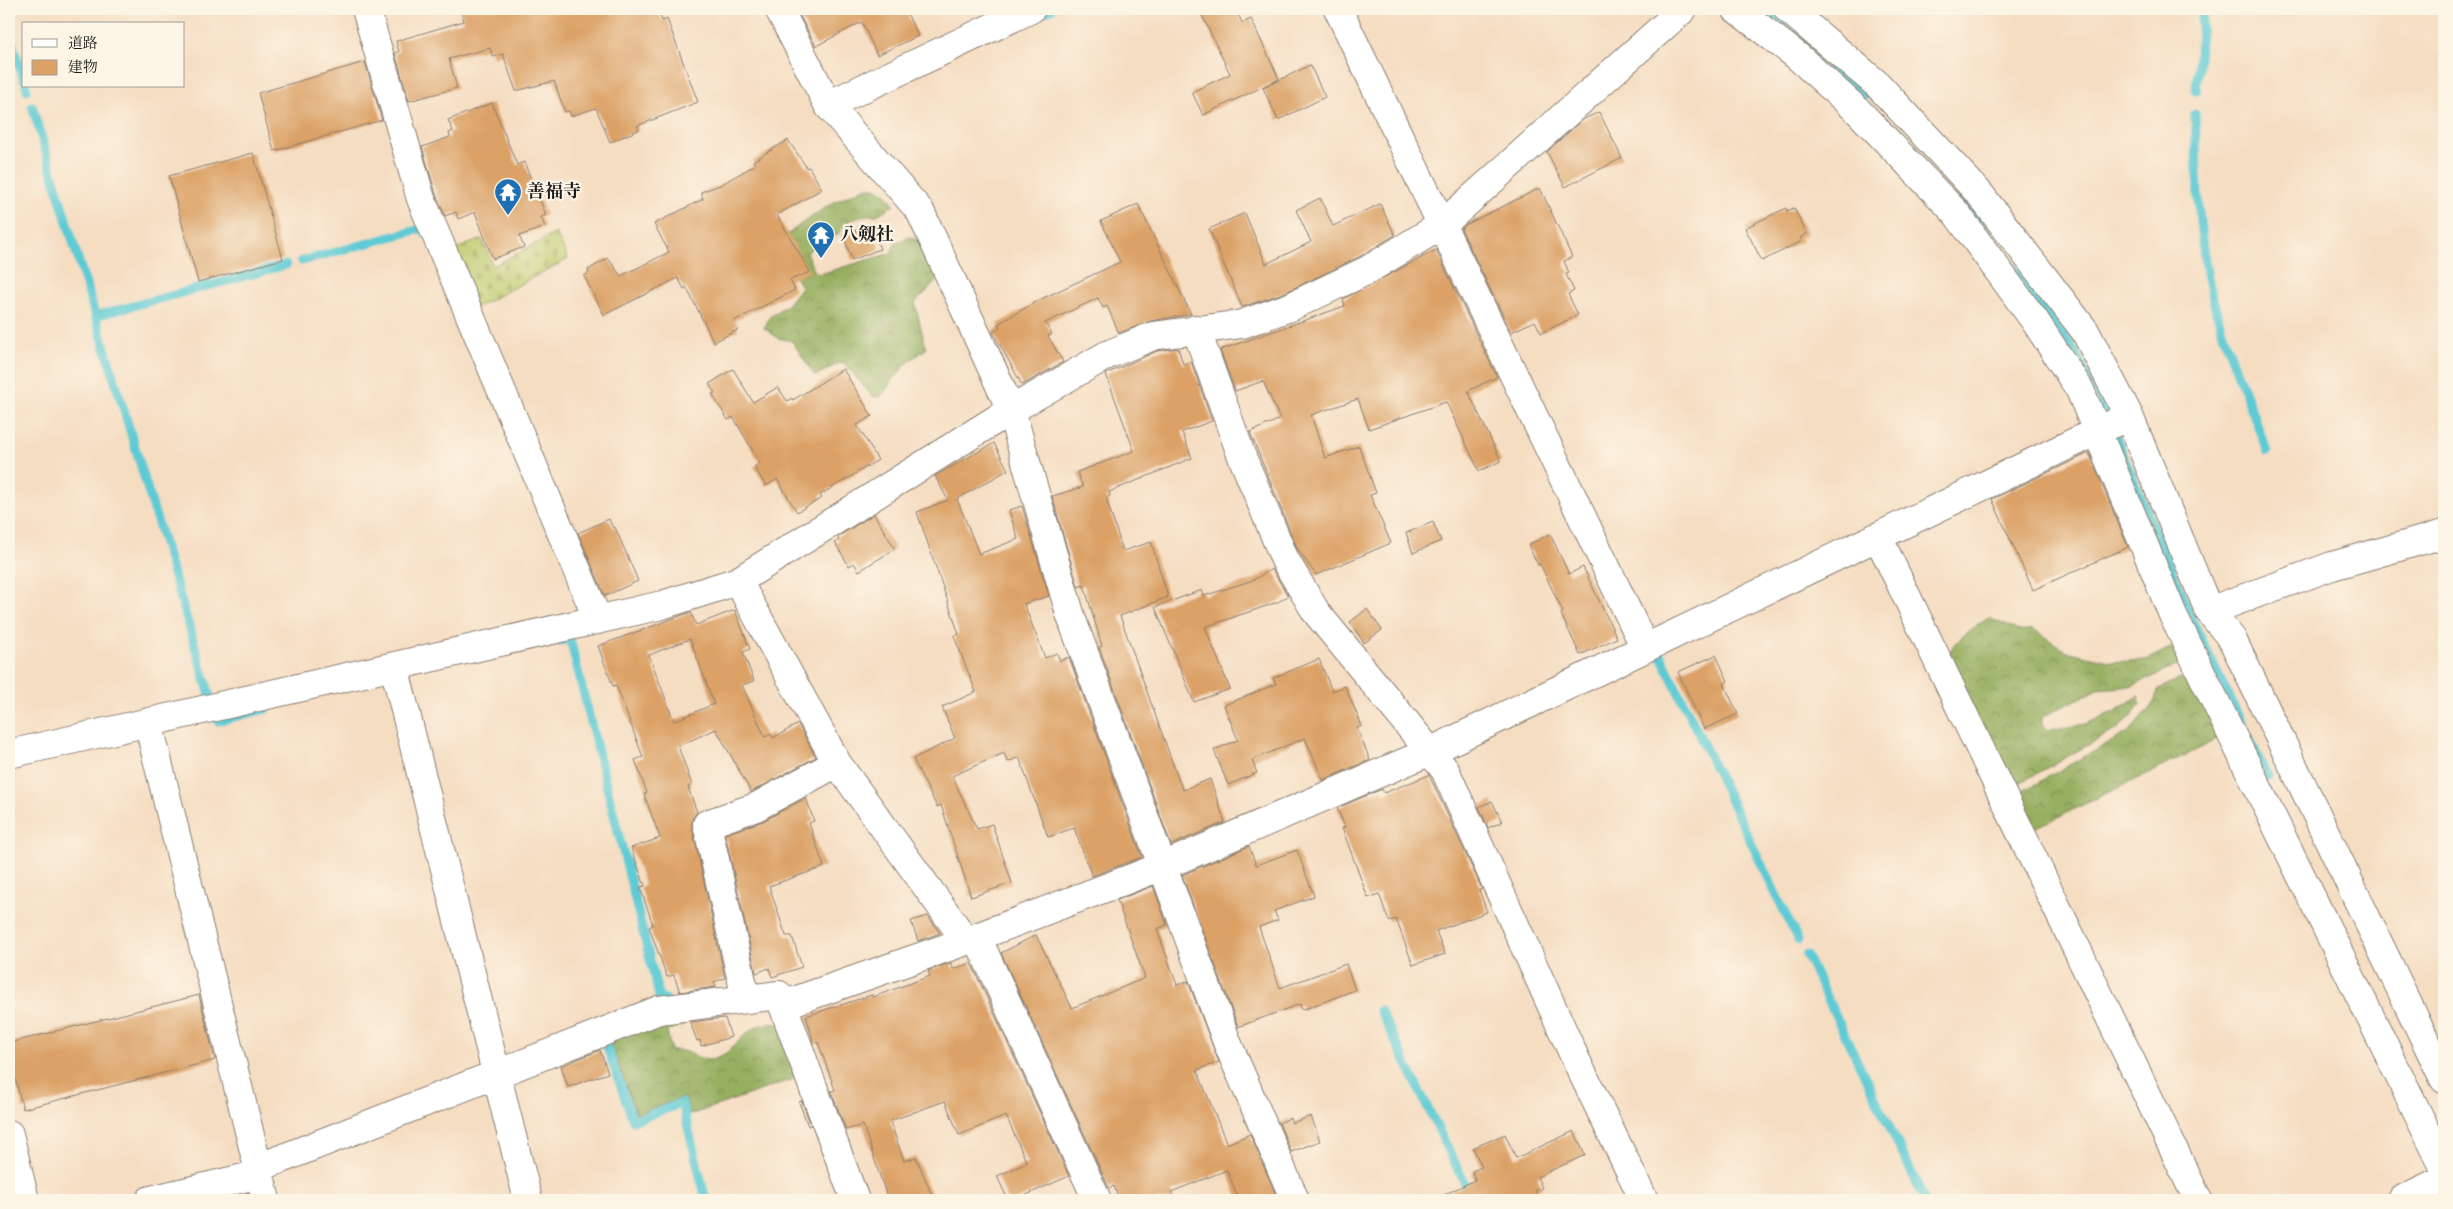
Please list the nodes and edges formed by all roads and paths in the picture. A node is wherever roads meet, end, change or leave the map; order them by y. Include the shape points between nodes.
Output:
1 (366, 9) edge
2 (779, 9) edge
3 (1031, 9) edge
4 (1338, 9) edge
5 (1683, 9) edge
6 (1736, 9) edge
7 (1788, 9) edge
8 (828, 105) junction
9 (1442, 225) junction
10 (1196, 329) junction
11 (1011, 410) junction
12 (2128, 416) junction
13 (2098, 431) junction
14 (2444, 534) edge
15 (1878, 537) junction
16 (738, 581) junction
17 (2209, 611) junction
18 (598, 620) junction
19 (1645, 648) junction
20 (394, 666) junction
21 (148, 722) junction
22 (1431, 751) junction
23 (9, 754) edge
24 (837, 764) junction
25 (1163, 866) junction
26 (971, 939) junction
27 (746, 999) junction
28 (783, 1005) junction
29 (497, 1074) junction
30 (2444, 1079) edge
31 (9, 1134) edge
32 (2444, 1167) edge
33 (259, 1171) junction
34 (2444, 1180) edge
35 (25, 1200) edge
36 (150, 1200) edge
37 (266, 1200) edge
38 (528, 1200) edge
39 (855, 1200) edge
40 (1097, 1200) edge
41 (1295, 1200) edge
42 (1644, 1200) edge
43 (2198, 1200) edge
44 (2402, 1200) edge

1 - 18 street via 421,199
2 - 8 street
3 - 8 street
4 - 9 street
5 - 9 street
6 - 13 street via 1798,56 1858,111 1956,213 2035,321 2080,390
7 - 12 street via 1878,86 1978,193 2085,331
8 - 11 street via 920,210
9 - 10 street via 1366,271 1290,308 1242,324
9 - 19 street
10 - 11 street via 1153,336 1106,355
10 - 22 street via 1241,454 1285,560 1316,612
11 - 16 street
11 - 25 street via 1072,617
12 - 13 street
12 - 17 street
13 - 15 street
13 - 32 street via 2173,615
14 - 17 street via 2332,566
15 - 19 street
15 - 43 street
16 - 18 street via 662,605
16 - 24 street
17 - 30 street via 2232,640
18 - 20 street
19 - 22 street
20 - 21 street
20 - 29 street
21 - 23 street
21 - 33 street
22 - 25 street
22 - 42 street via 1445,770 1576,1060
24 - 26 street
24 - 27 street via 756,807 707,824
25 - 26 street
25 - 41 street via 1227,1042
26 - 28 street
26 - 40 street
27 - 28 street via 779,994
27 - 29 street via 659,1010
28 - 39 street
29 - 33 street
29 - 38 street
31 - 35 street
33 - 36 street
33 - 37 street
34 - 44 street

